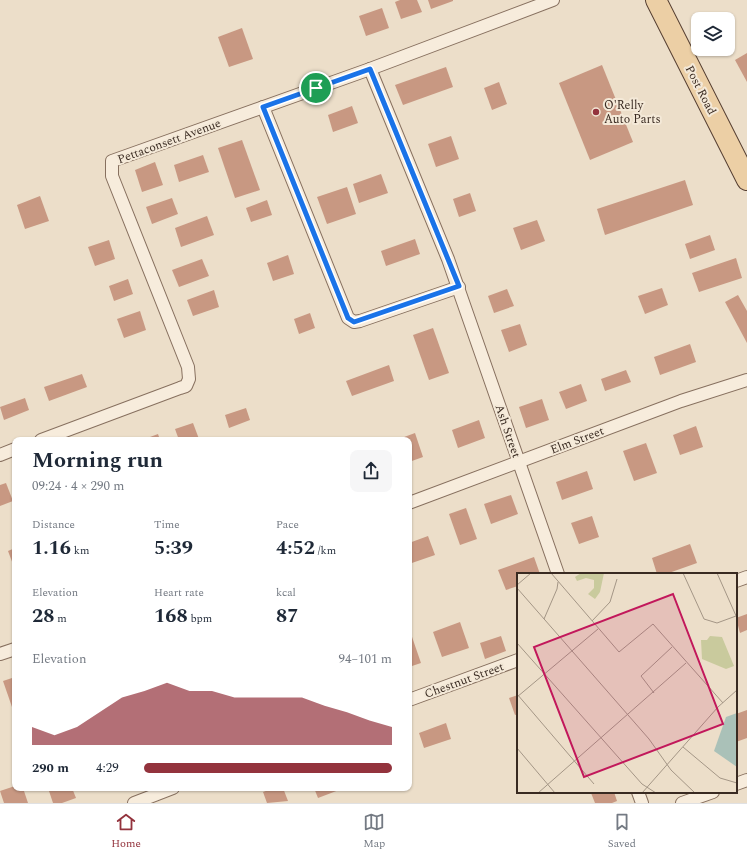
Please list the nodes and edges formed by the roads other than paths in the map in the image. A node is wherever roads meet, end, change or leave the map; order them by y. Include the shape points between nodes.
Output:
1 (553, 0) edge
2 (656, 0) edge
3 (370, 69) junction
4 (263, 107) junction
5 (747, 180) edge
6 (459, 286) junction
7 (747, 380) edge
8 (49, 437) edge
9 (12, 451) edge
10 (0, 455) edge
11 (518, 462) junction
12 (412, 502) edge
13 (558, 573) edge
14 (747, 576) edge
15 (737, 580) edge
16 (12, 650) edge
17 (0, 654) edge
18 (517, 660) edge
19 (412, 699) edge
20 (747, 780) edge
21 (737, 784) edge
22 (164, 791) edge
23 (638, 793) edge
24 (710, 793) edge
25 (150, 796) edge
26 (134, 803) edge
27 (642, 803) edge
28 (682, 803) edge

1 - 3 street, Pettaconsett Avenue
2 - 5 main road, Post Road
3 - 4 street, Pettaconsett Avenue
3 - 6 street, Ash Street
4 - 6 street via 348,318 354,322 360,321
4 - 8 street, Pettaconsett Avenue via 112,161 112,176 188,367 189,379 186,386
6 - 11 street, Ash Street
7 - 11 street, Elm Street via 681,401
9 - 10 street
11 - 12 street, Elm Street
11 - 13 street, Ash Street
14 - 15 street
16 - 17 street
18 - 19 street, Chestnut Street
20 - 21 street
22 - 25 street
23 - 27 street
24 - 28 street
25 - 26 street

